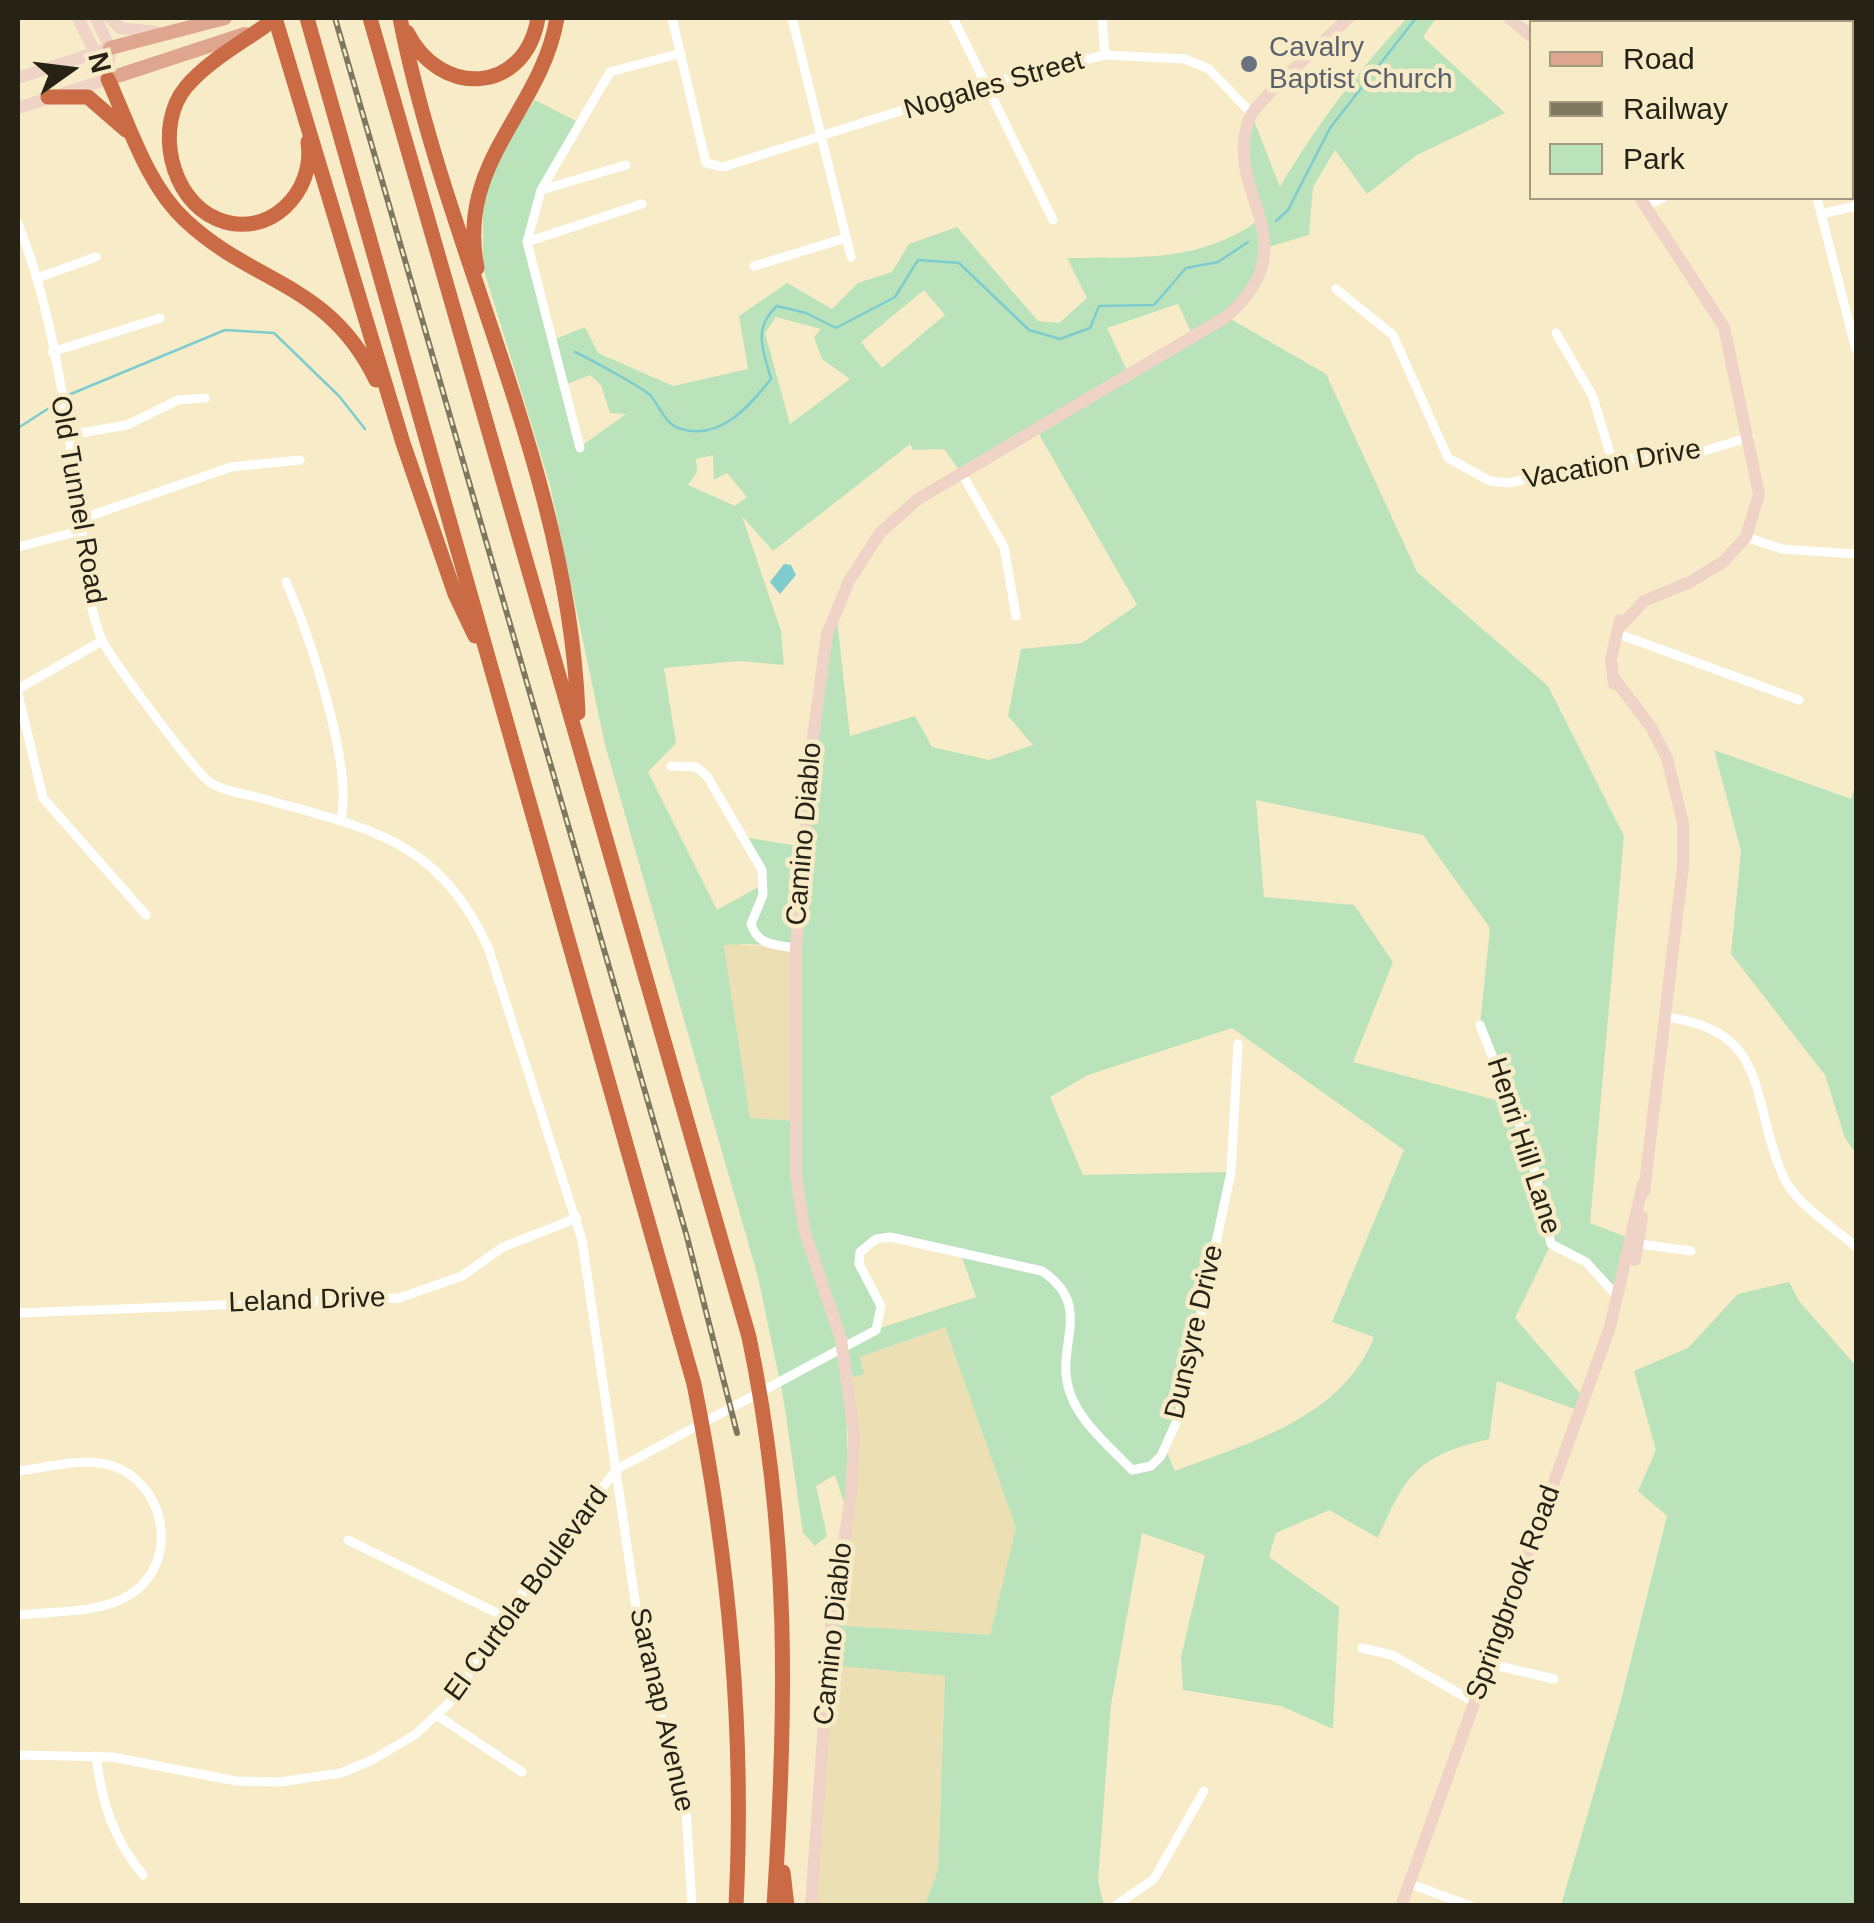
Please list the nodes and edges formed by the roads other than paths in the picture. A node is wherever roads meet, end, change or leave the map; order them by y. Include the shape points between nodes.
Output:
1 (78, 18) edge
2 (96, 18) edge
3 (110, 18) edge
4 (224, 18) edge
5 (286, 18) edge
6 (307, 18) edge
7 (400, 18) edge
8 (538, 18) edge
9 (557, 18) edge
10 (672, 18) edge
11 (792, 18) edge
12 (952, 18) edge
13 (1102, 18) edge
14 (1348, 18) edge
15 (1509, 18) edge
16 (270, 22) edge
17 (373, 25) edge
18 (178, 30) junction
19 (1529, 34) edge
20 (102, 50) junction
21 (680, 53) junction
22 (1104, 55) junction
23 (291, 68) junction
24 (18, 78) edge
25 (108, 79) junction
26 (988, 83) junction
27 (48, 97) junction
28 (18, 108) edge
29 (1251, 113) junction
30 (824, 137) junction
31 (135, 138) junction
32 (626, 166) dead end
33 (541, 190) junction
34 (1819, 200) edge
35 (1642, 202) edge
36 (642, 204) dead end
37 (1856, 206) edge
38 (1825, 213) junction
39 (1053, 220) dead end
40 (18, 224) edge
41 (846, 238) junction
42 (526, 242) junction
43 (96, 257) dead end
44 (851, 257) dead end
45 (754, 266) dead end
46 (40, 277) junction
47 (1336, 289) dead end
48 (160, 318) dead end
49 (489, 326) junction
50 (1556, 332) dead end
51 (1856, 350) edge
52 (52, 352) junction
53 (205, 398) dead end
54 (68, 435) junction
55 (1750, 437) junction
56 (403, 442) junction
57 (580, 448) dead end
58 (300, 460) dead end
59 (1612, 460) junction
60 (962, 474) junction
61 (82, 520) junction
62 (80, 532) junction
63 (1746, 537) junction
64 (18, 546) edge
65 (1856, 554) edge
66 (286, 582) dead end
67 (1016, 616) dead end
68 (1617, 630) junction
69 (102, 640) junction
70 (492, 670) junction
71 (18, 692) edge
72 (1798, 700) dead end
73 (579, 737) junction
74 (671, 766) dead end
75 (340, 818) junction
76 (146, 914) dead end
77 (796, 948) junction
78 (1664, 1017) junction
79 (1480, 1025) dead end
80 (1238, 1044) dead end
81 (1644, 1184) junction
82 (577, 1218) junction
83 (1640, 1244) junction
84 (1856, 1247) edge
85 (1691, 1252) dead end
86 (1624, 1280) junction
87 (1619, 1298) junction
88 (18, 1314) edge
89 (842, 1348) junction
90 (617, 1469) junction
91 (18, 1472) edge
92 (348, 1540) dead end
93 (18, 1615) edge
94 (505, 1617) junction
95 (1362, 1648) dead end
96 (1490, 1664) junction
97 (1554, 1679) dead end
98 (1474, 1702) junction
99 (438, 1716) junction
100 (18, 1756) edge
101 (96, 1756) junction
102 (522, 1772) dead end
103 (1204, 1791) dead end
104 (778, 1839) junction
105 (143, 1876) dead end
106 (1410, 1884) junction
107 (692, 1906) edge
108 (734, 1906) edge
109 (774, 1906) edge
110 (787, 1906) edge
111 (812, 1906) edge
112 (1115, 1906) edge
113 (1402, 1906) edge
114 (1471, 1906) edge

1 - 20 street
2 - 20 street
3 - 18 street via 138,32
4 - 18 main road
5 - 16 main road
6 - 70 highway
7 - 8 highway via 423,58 471,80 516,62 528,50
7 - 49 highway
9 - 49 highway via 542,66 500,137 477,194 474,254
10 - 21 street
11 - 30 street
12 - 26 street
13 - 22 street
14 - 29 street
15 - 19 street
16 - 23 highway
16 - 23 highway via 197,76 170,118 176,171 193,202 216,219 260,221 287,206 304,184 310,154
16 - 25 main road
17 - 73 highway
18 - 20 main road
20 - 24 street
20 - 25 street
21 - 30 street, Nogales Street via 706,164 723,167
21 - 33 street via 610,72
22 - 26 street, Nogales Street
22 - 29 street, Nogales Street via 1185,59 1209,70
23 - 56 highway
25 - 27 street
25 - 31 highway
26 - 30 street, Nogales Street
26 - 39 street
27 - 28 street
27 - 31 highway via 88,97
29 - 60 street, Camino Diablo via 1242,147 1266,240 1262,278 1243,303
30 - 41 street
31 - 56 highway via 183,219 340,324 368,364
32 - 33 street
33 - 42 street
34 - 38 street
35 - 55 street via 1724,327
36 - 42 street
37 - 38 street
38 - 51 street
40 - 46 street, Old Tunnel Road
41 - 44 street
41 - 45 street
42 - 57 street
43 - 46 street
46 - 52 street, Old Tunnel Road
47 - 59 street, Vacation Drive via 1392,336 1418,384 1432,430 1448,458 1468,474 1509,483
48 - 52 street
49 - 73 highway via 548,524 576,666
50 - 59 street via 1593,397
52 - 54 street, Old Tunnel Road
53 - 54 street via 178,400 127,425
54 - 61 street, Old Tunnel Road
55 - 59 street, Vacation Drive via 1694,454
55 - 63 street via 1759,494
56 - 70 highway via 455,594
58 - 61 street via 231,468
60 - 67 street via 1004,547
60 - 77 street, Camino Diablo via 880,533 849,581 827,634
61 - 62 street, Old Tunnel Road
62 - 64 street
62 - 69 street, Old Tunnel Road
63 - 65 street via 1782,549
63 - 68 street via 1703,574 1667,580 1638,595
66 - 75 street via 308,637 344,786
68 - 72 street
68 - 78 street, Springbrook Road via 1613,677 1652,727 1683,824
69 - 71 street
69 - 75 street, Old Tunnel Road via 208,782
70 - 108 highway via 672,1298 705,1439 734,1649 740,1782
71 - 76 street via 43,798
73 - 104 highway via 722,1227 763,1405 784,1593
74 - 77 street via 696,766 707,776 762,870 754,935
75 - 82 street, Old Tunnel Road via 378,832 421,860 480,928
77 - 89 street, Camino Diablo via 796,1176 804,1233
78 - 81 street, Springbrook Road
78 - 84 street via 1717,1030 1745,1054 1784,1177
79 - 87 street, Henri Hill Lane via 1531,1154 1551,1244 1586,1262
80 - 89 street, Dunsyre Drive via 1231,1172 1180,1416 1151,1466 1132,1470 1072,1400 1066,1379 1072,1301 1042,1270 890,1236 876,1239 860,1252 859,1264 881,1306 881,1322
81 - 83 street, Springbrook Road
81 - 86 street, Springbrook Road
82 - 88 street, Leland Drive via 504,1247 462,1276 399,1298
82 - 90 street, Saranap Avenue
83 - 85 street
83 - 86 street, Springbrook Road
86 - 87 street, Springbrook Road
87 - 96 street, Springbrook Road
89 - 90 street, El Curtola Boulevard
89 - 111 street, Camino Diablo via 853,1466 831,1625
90 - 94 street, El Curtola Boulevard
90 - 107 street, Saranap Avenue via 642,1648 686,1809
91 - 93 street via 110,1465 153,1500 164,1538 152,1571 128,1596
92 - 94 street
94 - 99 street, El Curtola Boulevard
95 - 98 street via 1392,1655
96 - 97 street
96 - 98 street, Springbrook Road
98 - 106 street, Springbrook Road
99 - 101 street, El Curtola Boulevard via 372,1760 299,1780 236,1781
99 - 102 street
100 - 101 street, El Curtola Boulevard
101 - 105 street via 108,1821
103 - 112 street via 1154,1878
104 - 109 highway
104 - 110 highway
106 - 113 street, Springbrook Road
106 - 114 street

